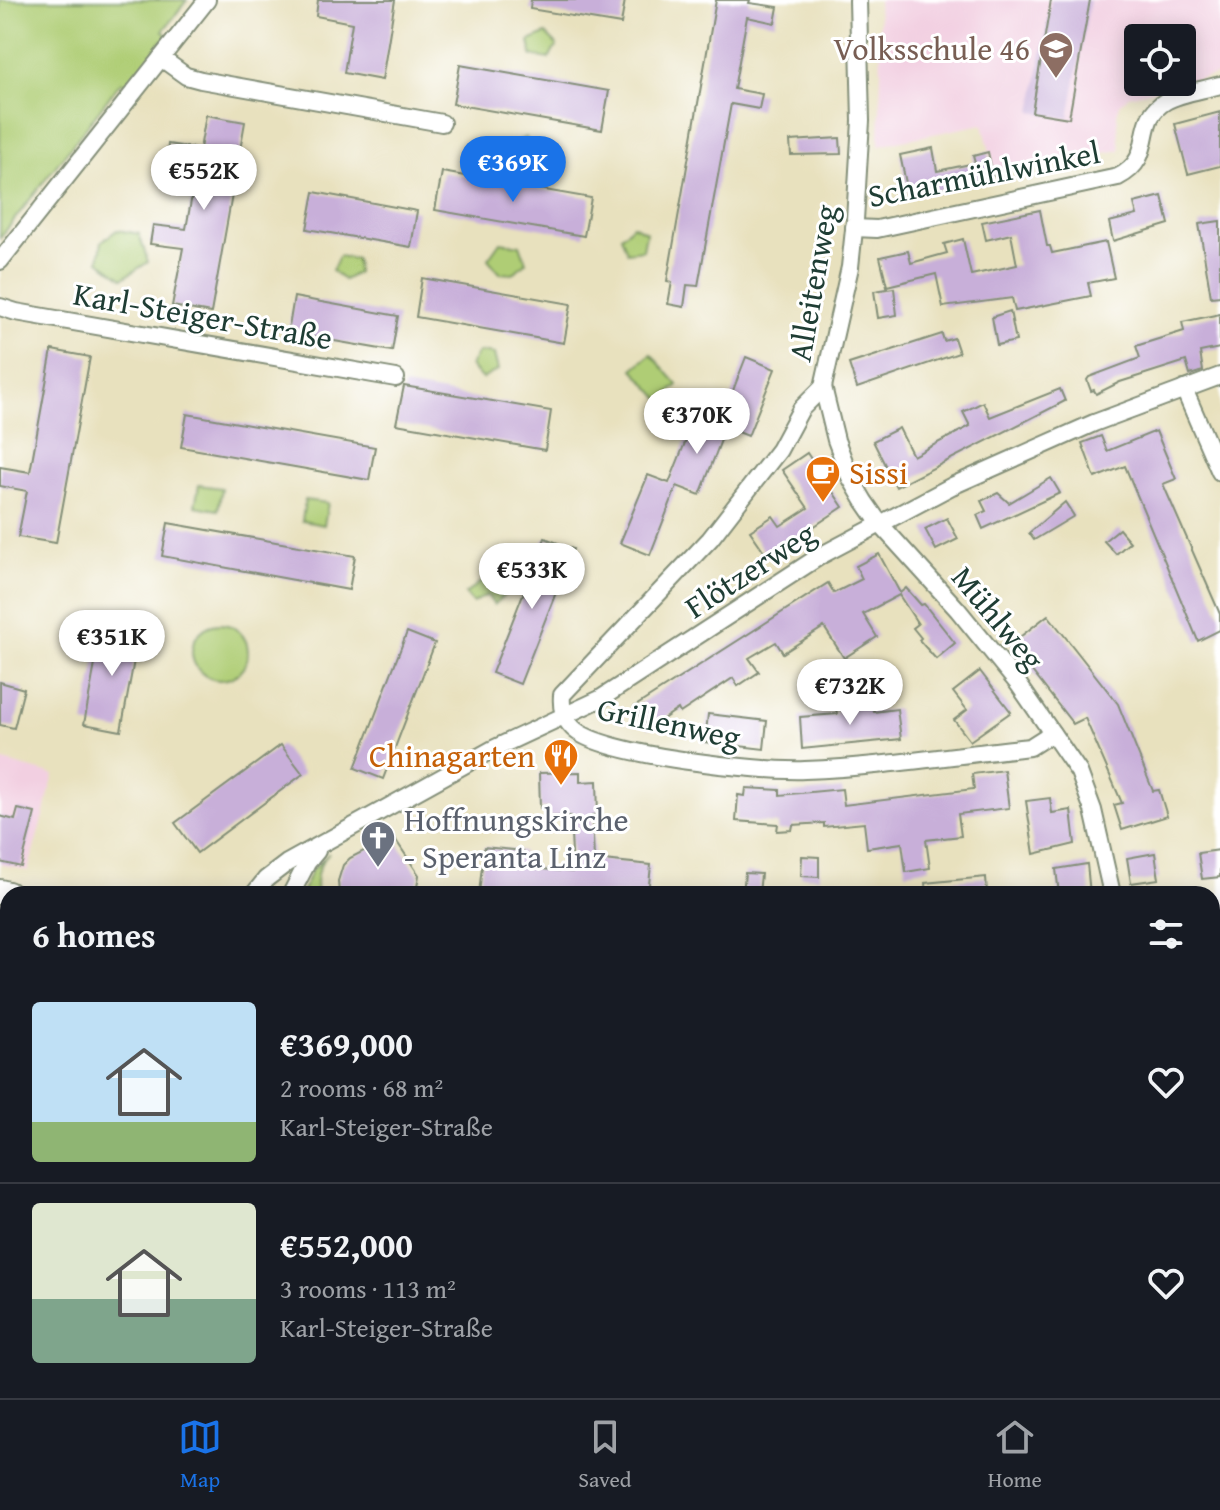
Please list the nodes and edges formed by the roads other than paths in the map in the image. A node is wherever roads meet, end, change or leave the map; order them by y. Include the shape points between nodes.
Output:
1 (207, 0) edge
2 (858, 0) edge
3 (161, 58) junction
4 (1220, 85) edge
5 (442, 123) dead end
6 (854, 228) junction
7 (0, 261) edge
8 (0, 307) edge
9 (1220, 376) edge
10 (396, 378) dead end
11 (823, 387) junction
12 (1184, 389) junction
13 (1220, 472) edge
14 (880, 524) junction
15 (565, 717) junction
16 (1052, 733) junction
17 (325, 843) junction
18 (260, 886) edge
19 (295, 886) edge
20 (1110, 886) edge

1 - 3 street
2 - 6 street, Alleitenweg via 861,121
3 - 5 street via 201,80
3 - 7 street
4 - 6 street, Scharmühlwinkel via 1167,100 1154,111 1141,158 1118,177 877,229
6 - 11 street, Alleitenweg
8 - 10 street, Karl-Steiger-Straße
9 - 12 street, Flötzerweg
11 - 14 street, Mühlweg via 850,477
11 - 15 street, Alleitenweg via 801,409 779,450 710,539 562,695
12 - 13 street
12 - 14 street, Flötzerweg via 989,469
14 - 15 street, Flötzerweg via 820,556
14 - 16 street, Mühlweg via 958,610
15 - 16 street, Grillenweg via 574,730 627,750 790,771 1030,747
15 - 17 street, Flötzerweg via 493,749
16 - 20 street, Mühlweg via 1079,772
17 - 18 street, Flötzerweg via 287,863
17 - 19 street, Flötzerweg

